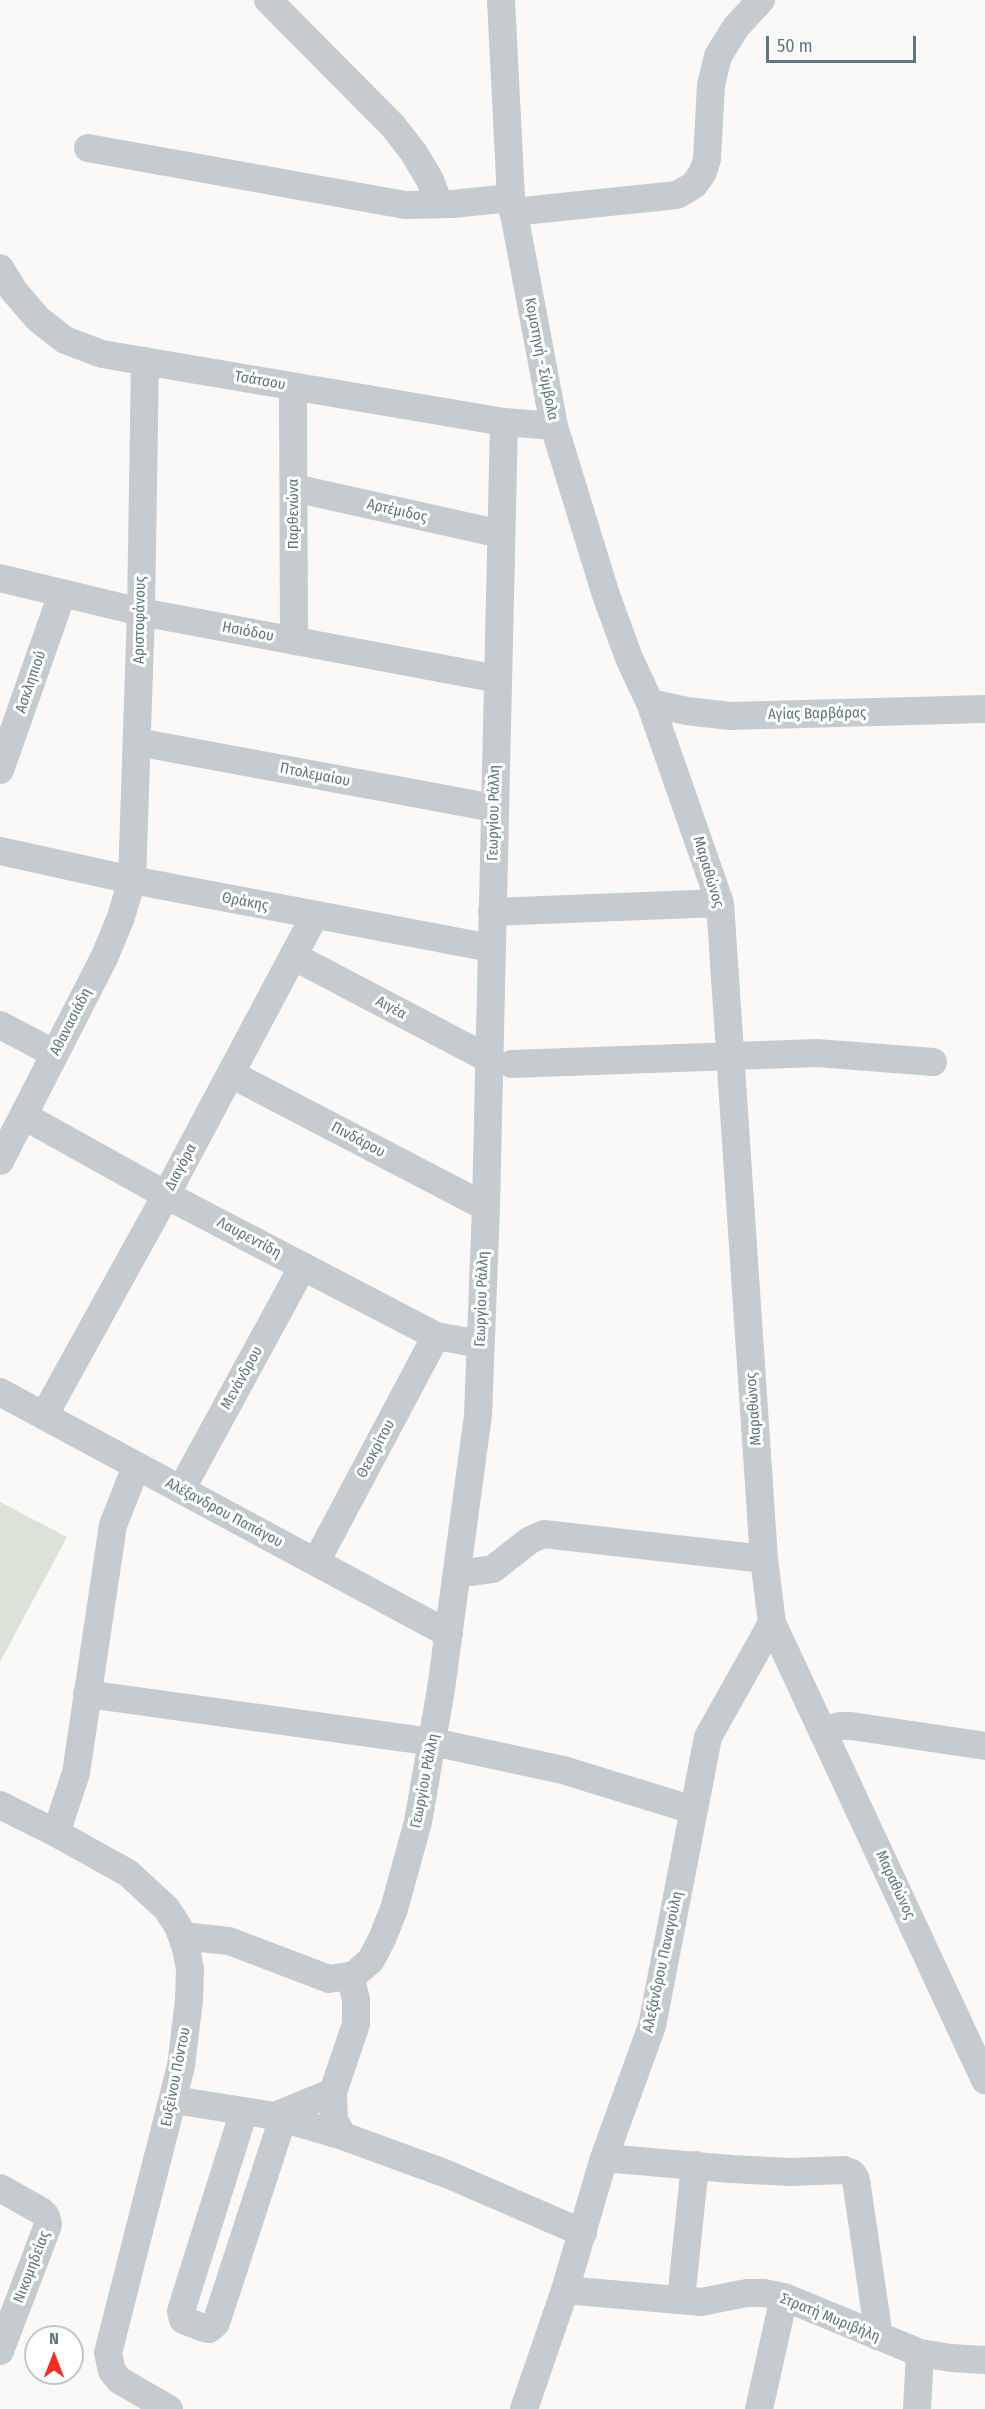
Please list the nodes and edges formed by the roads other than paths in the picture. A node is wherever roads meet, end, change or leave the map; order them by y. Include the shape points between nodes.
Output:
1 (268, 0) edge
2 (501, 0) edge
3 (761, 0) edge
4 (88, 148) dead end
5 (439, 204) junction
6 (512, 205) junction
7 (5, 289) edge
8 (145, 361) junction
9 (293, 387) junction
10 (504, 422) junction
11 (554, 426) junction
12 (294, 488) junction
13 (501, 534) junction
14 (0, 578) edge
15 (62, 594) junction
16 (141, 612) junction
17 (294, 641) junction
18 (498, 679) junction
19 (650, 703) junction
20 (985, 709) edge
21 (137, 742) junction
22 (0, 770) edge
23 (494, 808) junction
24 (0, 851) edge
25 (132, 880) junction
26 (720, 903) junction
27 (492, 912) junction
28 (315, 915) junction
29 (490, 948) junction
30 (293, 956) junction
31 (0, 1025) edge
32 (55, 1054) junction
33 (731, 1057) junction
34 (500, 1061) junction
35 (933, 1062) dead end
36 (231, 1074) junction
37 (24, 1116) junction
38 (0, 1161) edge
39 (166, 1195) junction
40 (486, 1207) junction
41 (303, 1266) junction
42 (436, 1336) junction
43 (480, 1344) junction
44 (0, 1392) edge
45 (44, 1416) junction
46 (136, 1467) junction
47 (181, 1490) junction
48 (764, 1559) junction
49 (316, 1562) junction
50 (457, 1574) junction
51 (772, 1623) junction
52 (449, 1634) junction
53 (87, 1694) junction
54 (823, 1731) junction
55 (432, 1742) junction
56 (985, 1746) edge
57 (0, 1805) edge
58 (693, 1810) junction
59 (56, 1833) junction
60 (182, 1936) junction
61 (350, 1977) junction
62 (985, 2080) edge
63 (333, 2092) junction
64 (174, 2100) junction
65 (244, 2111) junction
66 (279, 2117) junction
67 (343, 2136) junction
68 (604, 2158) junction
69 (694, 2165) junction
70 (0, 2188) edge
71 (583, 2233) junction
72 (566, 2290) junction
73 (784, 2297) junction
74 (681, 2300) junction
75 (879, 2337) junction
76 (0, 2351) edge
77 (920, 2353) junction
78 (985, 2360) edge
79 (169, 2409) edge
80 (524, 2409) edge
81 (759, 2409) edge
82 (917, 2409) edge

1 - 5 street via 393,126 430,180
2 - 6 street, Κομοτηνή - Σύμβολα
3 - 6 street via 736,27 717,57 711,85 707,159 694,185 677,195
4 - 5 street via 405,205
5 - 6 street
6 - 11 street, Κομοτηνή - Σύμβολα
7 - 8 street, Τσάτσου via 65,340 102,354
8 - 9 street, Τσάτσου
8 - 16 street, Αριστοφάνους
9 - 10 street, Τσάτσου
9 - 12 street, Παρθενώνα
10 - 11 street, Τσάτσου
10 - 13 street, Γεωργίου Ράλλη
11 - 19 street, Κομοτηνή - Σύμβολα via 606,595
12 - 13 street, Αρτέμιδος
12 - 17 street, Παρθενώνα
13 - 18 street, Γεωργίου Ράλλη
14 - 15 street, Ησιόδου
15 - 16 street, Ησιόδου
15 - 22 street, Ασκληπιού
16 - 17 street, Ησιόδου
16 - 21 street, Αριστοφάνους
17 - 18 street, Ησιόδου
18 - 23 street, Γεωργίου Ράλλη
19 - 20 street, Αγίας Βαρβάρας via 730,716
19 - 26 street, Μαραθώνος
21 - 23 street, Πτολεμαίου
21 - 25 street, Αριστοφάνους
23 - 27 street, Γεωργίου Ράλλη
24 - 25 street, Θράκης
25 - 28 street, Θράκης
25 - 32 street, Αθανασιάδη via 105,956
26 - 27 street
26 - 33 street, Μαραθώνος
27 - 29 street, Γεωργίου Ράλλη
28 - 29 street, Θράκης
28 - 30 street, Διαγόρα
29 - 34 street, Γεωργίου Ράλλη
30 - 34 street, Αιγέα
30 - 36 street, Διαγόρα
31 - 32 street
32 - 37 street, Αθανασιάδη
33 - 34 street
33 - 35 street via 817,1053
33 - 48 street, Μαραθώνος
34 - 40 street, Γεωργίου Ράλλη
36 - 39 street, Διαγόρα
36 - 40 street, Πινδάρου
37 - 38 street, Αθανασιάδη
37 - 39 street, Λαυρεντίδη
39 - 41 street, Λαυρεντίδη
39 - 45 street, Διαγόρα
40 - 43 street, Γεωργίου Ράλλη
41 - 42 street, Λαυρεντίδη
41 - 47 street, Μενάνδρου
42 - 43 street, Λαυρεντίδη
42 - 49 street, Θεοκρίτου
43 - 50 street, Γεωργίου Ράλλη via 478,1415
44 - 45 street, Αλέξανδρου Παπάγου
45 - 46 street, Αλέξανδρου Παπάγου
46 - 47 street, Αλέξανδρου Παπάγου
46 - 53 street via 113,1525
47 - 49 street, Αλέξανδρου Παπάγου
48 - 50 street via 544,1534 493,1569
48 - 51 street, Μαραθώνος
49 - 52 street, Αλέξανδρου Παπάγου
50 - 52 street, Γεωργίου Ράλλη
51 - 54 street, Μαραθώνος
51 - 58 street, Αλεξάνδρου Παναγούλη via 708,1737
52 - 55 street, Γεωργίου Ράλλη
53 - 55 street
53 - 59 street via 74,1781
54 - 56 street via 851,1726
54 - 62 street, Μαραθώνος
55 - 58 street via 563,1770
55 - 61 street, Γεωργίου Ράλλη via 418,1822 394,1909 375,1955
57 - 59 street, Ευξείνου Πόντου
58 - 68 street, Αλεξάνδρου Παναγούλη via 652,2026
59 - 60 street, Ευξείνου Πόντου via 142,1884 166,1908
60 - 61 street via 230,1941 324,1977
60 - 64 street, Ευξείνου Πόντου via 190,1969 189,2001
61 - 63 street via 356,2000 356,2024
63 - 66 street
63 - 67 street via 334,2120
64 - 65 street
64 - 79 street, Ευξείνου Πόντου via 108,2353 112,2371 119,2380
65 - 66 street
65 - 66 street via 181,2311 183,2320 209,2329 216,2323
66 - 67 street
67 - 71 street via 447,2174
68 - 69 street
68 - 71 street, Αλεξάνδρου Παναγούλη
69 - 74 street
69 - 75 street via 852,2173
70 - 76 street, Νικομηδείας via 46,2216 48,2225
71 - 72 street, Αλεξάνδρου Παναγούλη
72 - 74 street, Στρατή Μυριβήλη
72 - 80 street, Αλεξάνδρου Παναγούλη
73 - 74 street, Στρατή Μυριβήλη via 756,2292 705,2302
73 - 75 street, Στρατή Μυριβήλη
73 - 81 street
75 - 77 street, Στρατή Μυριβήλη
77 - 78 street, Στρατή Μυριβήλη
77 - 82 street

